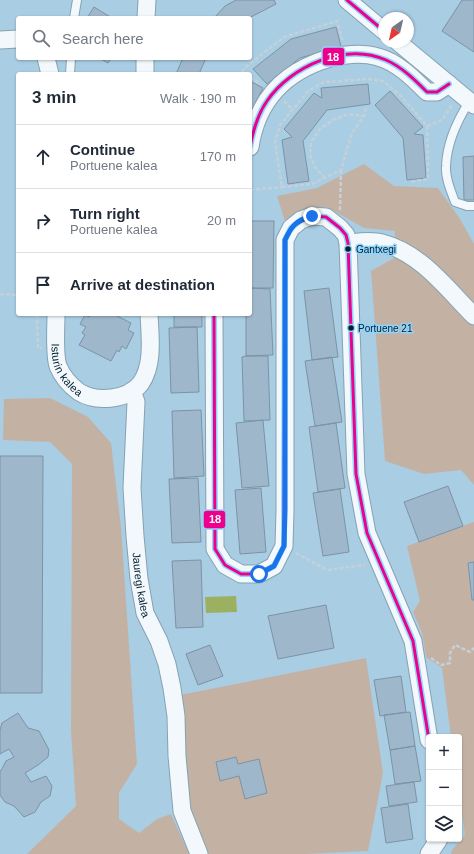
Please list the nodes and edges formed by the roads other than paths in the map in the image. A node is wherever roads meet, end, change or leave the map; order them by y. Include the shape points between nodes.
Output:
1 (77, 0) edge
2 (147, 0) edge
3 (347, 0) edge
4 (74, 16) edge
5 (146, 16) edge
6 (378, 25) edge
7 (16, 39) edge
8 (0, 40) edge
9 (405, 48) edge
10 (46, 60) edge
11 (71, 60) edge
12 (145, 60) edge
13 (50, 72) edge
14 (70, 72) edge
15 (145, 72) edge
16 (463, 96) edge
17 (252, 133) edge
18 (474, 206) edge
19 (348, 243) junction
20 (56, 316) edge
21 (149, 316) edge
22 (214, 316) edge
23 (474, 316) edge
24 (132, 391) junction
25 (428, 734) edge
26 (437, 842) edge
27 (442, 842) edge
28 (199, 854) edge
29 (429, 854) edge
30 (441, 854) edge

1 - 4 lane
2 - 5 street
3 - 6 street
7 - 8 street
9 - 16 street
10 - 13 street
11 - 14 lane
12 - 15 street
16 - 17 street via 427,92 398,67 379,57 346,54 304,67 292,75 273,91 257,118
16 - 18 lane via 459,118 450,140 446,167 455,202
19 - 22 street via 346,235 326,217 312,216 291,228 285,240 284,546 274,566 259,574 240,574 225,565 215,549
19 - 23 street via 382,243 402,251 422,263
19 - 25 street via 356,474 367,533 413,641
20 - 24 street, Isturin kalea via 58,365 67,380 80,392 97,398 112,398
21 - 24 street via 150,356 147,370 141,383
24 - 28 street, Jauregi kalea via 136,402 132,488 139,579 145,613 167,664 176,716 182,811
26 - 29 street
27 - 30 street

